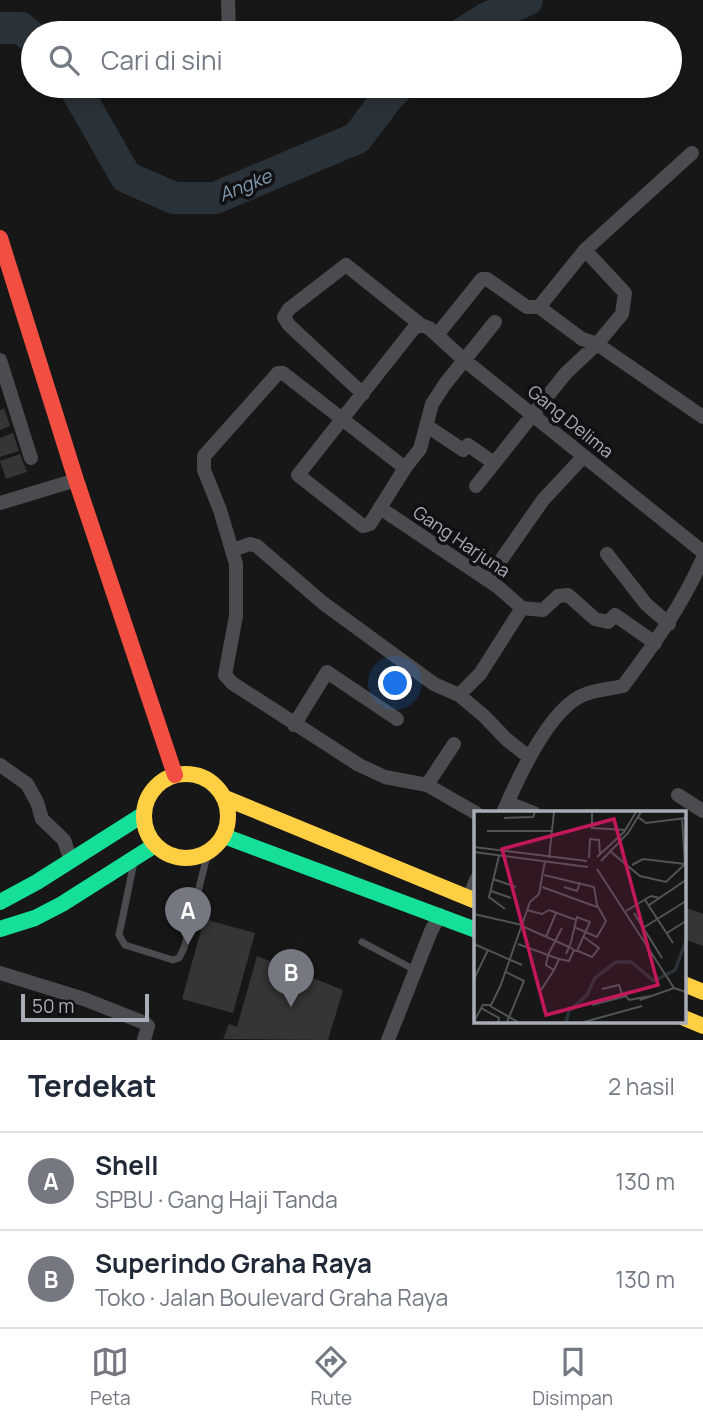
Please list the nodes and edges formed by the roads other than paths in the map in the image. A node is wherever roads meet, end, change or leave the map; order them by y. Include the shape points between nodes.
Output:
1 (228, 0) edge
2 (229, 21) edge
3 (692, 153) dead end
4 (0, 238) edge
5 (586, 250) junction
6 (538, 307) junction
7 (495, 323) dead end
8 (418, 327) junction
9 (437, 335) junction
10 (597, 344) junction
11 (463, 359) junction
12 (0, 360) edge
13 (363, 394) junction
14 (534, 415) junction
15 (703, 417) edge
16 (343, 421) junction
17 (427, 426) junction
18 (584, 456) junction
19 (31, 458) dead end
20 (494, 463) junction
21 (405, 468) junction
22 (76, 480) junction
23 (476, 486) dead end
24 (0, 503) edge
25 (380, 508) junction
26 (233, 550) junction
27 (607, 554) dead end
28 (703, 558) edge
29 (487, 580) junction
30 (522, 608) junction
31 (669, 624) junction
32 (655, 643) junction
33 (459, 695) junction
34 (397, 719) dead end
35 (294, 725) junction
36 (454, 744) dead end
37 (529, 757) junction
38 (0, 765) edge
39 (175, 775) junction
40 (427, 785) junction
41 (678, 794) dead end
42 (225, 799) junction
43 (505, 808) edge
44 (474, 811) edge
45 (522, 811) edge
46 (703, 811) edge
47 (144, 814) junction
48 (224, 836) junction
49 (155, 845) junction
50 (208, 852) junction
51 (135, 858) junction
52 (71, 861) junction
53 (472, 900) edge
54 (0, 902) edge
55 (440, 915) junction
56 (2, 924) edge
57 (474, 930) edge
58 (362, 942) dead end
59 (415, 970) junction
60 (0, 973) edge
61 (686, 985) edge
62 (703, 992) edge
63 (686, 1019) edge
64 (703, 1026) edge
65 (146, 1033) edge
66 (388, 1040) edge

1 - 2 street
3 - 5 street
4 - 22 main road
5 - 6 street
5 - 10 street via 625,293 622,314
6 - 9 street via 527,307 482,279
6 - 10 street via 582,339
7 - 11 street
8 - 9 street, Gang Delima
8 - 13 street
8 - 13 street, Gang Delima via 346,265 289,309 284,317 289,325
9 - 11 street, Gang Delima
10 - 14 street via 566,373
10 - 15 street
11 - 14 street, Gang Delima
11 - 17 street via 432,404
12 - 19 street
13 - 16 street
14 - 18 street, Gang Delima
14 - 20 street
16 - 21 street
16 - 25 street via 298,475 363,527
16 - 26 street via 278,373 204,456 204,470
17 - 20 street via 463,450 468,445
17 - 21 street via 420,449
18 - 28 street, Gang Delima
18 - 29 street via 542,500
20 - 23 street
21 - 25 street
22 - 24 street
22 - 39 main road
25 - 29 street, Gang Harjuna
26 - 33 street via 257,546 323,603 434,684
26 - 35 street via 236,616 225,675
27 - 31 street via 646,604
28 - 31 street
29 - 30 street, Gang Harjuna
30 - 32 street via 543,610 558,596 568,595 595,619 608,622 615,615
30 - 33 street via 480,674
31 - 32 street
32 - 37 street via 624,686 580,696 556,718
33 - 37 street
34 - 35 street via 327,672
35 - 40 street via 385,777
36 - 40 street
37 - 43 street
38 - 52 street via 27,784 42,819 64,840
39 - 42 main road via 198,776
39 - 47 main road via 153,790
40 - 44 street
41 - 46 street
42 - 48 main road via 229,817
42 - 53 main road
43 - 45 street
47 - 49 main road via 146,831
47 - 52 main road
48 - 50 main road
48 - 55 main road
49 - 50 main road via 175,857
49 - 51 main road
50 - 51 lane via 184,948 173,960 121,941
51 - 56 main road via 35,918
52 - 54 main road
55 - 57 main road
55 - 59 street
58 - 59 lane
59 - 66 street
60 - 65 street via 145,1023
61 - 62 main road
63 - 64 main road

